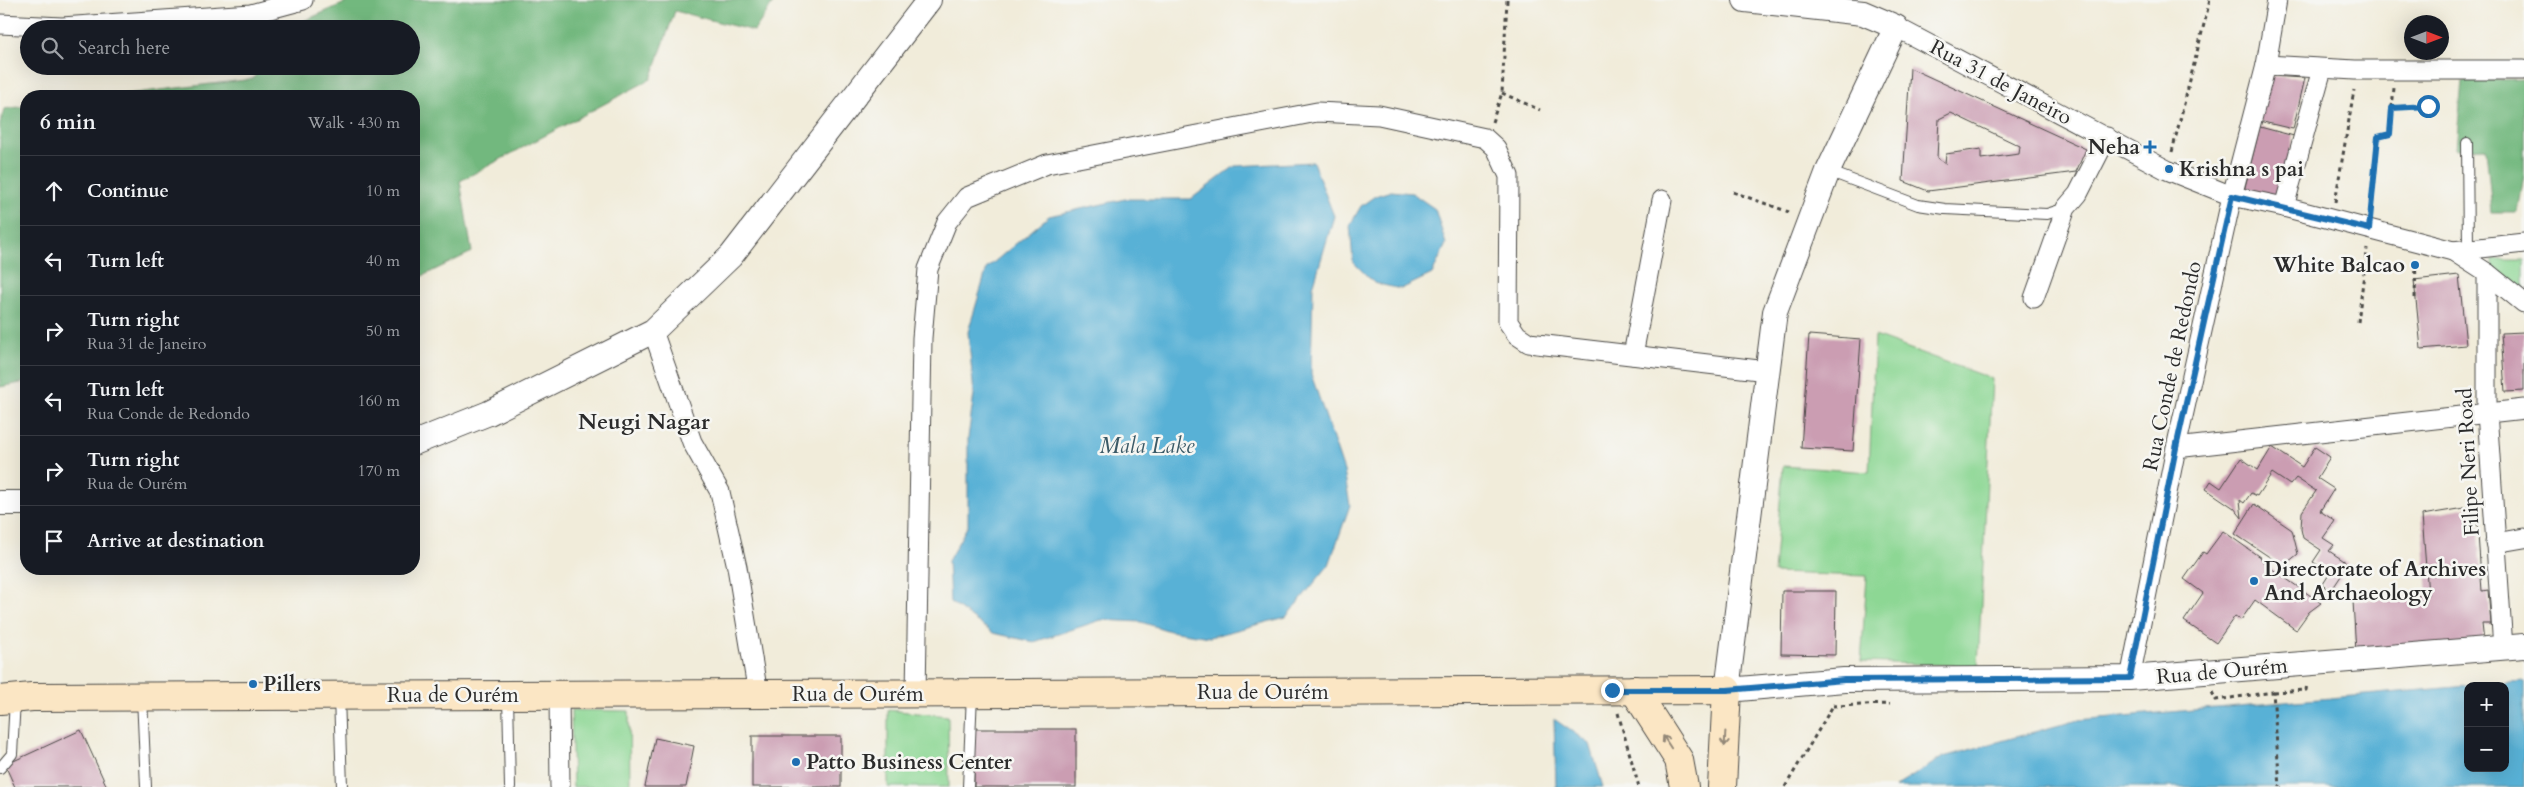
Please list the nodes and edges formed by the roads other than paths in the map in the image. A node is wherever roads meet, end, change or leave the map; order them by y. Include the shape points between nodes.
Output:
1 (303, 0) edge
2 (929, 0) edge
3 (1745, 0) edge
4 (2277, 0) edge
5 (164, 20) edge
6 (0, 24) edge
7 (20, 25) edge
8 (1896, 27) junction
9 (2266, 65) junction
10 (2322, 69) junction
11 (2524, 70) edge
12 (2107, 137) junction
13 (2468, 143) dead end
14 (1828, 171) junction
15 (2232, 196) junction
16 (1662, 200) dead end
17 (2284, 207) junction
18 (2066, 208) junction
19 (2524, 243) edge
20 (2461, 250) junction
21 (2487, 274) junction
22 (2034, 298) dead end
23 (2524, 303) edge
24 (653, 331) junction
25 (1633, 355) junction
26 (1767, 371) junction
27 (2524, 409) edge
28 (2487, 412) junction
29 (420, 441) edge
30 (2176, 448) junction
31 (0, 503) edge
32 (20, 503) edge
33 (2524, 538) edge
34 (2495, 543) junction
35 (2514, 647) edge
36 (2130, 678) junction
37 (1623, 690) junction
38 (1727, 690) junction
39 (972, 693) junction
40 (758, 694) junction
41 (916, 694) junction
42 (508, 695) junction
43 (560, 695) junction
44 (142, 696) junction
45 (339, 696) junction
46 (8, 699) edge
47 (0, 768) edge
48 (146, 787) edge
49 (342, 787) edge
50 (510, 787) edge
51 (560, 787) edge
52 (968, 787) edge
53 (1684, 787) edge
54 (1722, 787) edge

1 - 5 street via 251,14
2 - 24 street via 731,256
3 - 8 street, Rua 31 de Janeiro via 1863,13
4 - 9 street, Rua Conde de Redondo
6 - 7 street
8 - 12 street, Rua 31 de Janeiro
8 - 14 street
9 - 10 street
9 - 15 street, Rua Conde de Redondo
10 - 11 street
10 - 17 street
12 - 15 street, Rua 31 de Janeiro via 2167,170
12 - 18 street via 2078,194
13 - 20 lane
14 - 18 lane via 1918,205 2047,214
14 - 26 street via 1775,312
15 - 17 street, Rua 31 de Janeiro
15 - 30 street, Rua Conde de Redondo
16 - 25 street
17 - 20 street, Rua 31 de Janeiro via 2417,242
18 - 22 street
19 - 20 street
20 - 21 street, Rua 31 de Janeiro
21 - 23 street, Rua 31 de Janeiro
21 - 28 street, Filipe Neri Road
24 - 29 street via 489,413
24 - 40 street via 692,442 720,492 737,567
25 - 26 street
25 - 41 street via 1528,343 1508,322 1508,176 1496,148 1486,138 1379,115 1317,112 1047,164 967,197 947,222 928,269 922,338
26 - 38 street
27 - 28 street
28 - 30 street
28 - 34 street, Filipe Neri Road
30 - 36 street, Rua Conde de Redondo
31 - 32 street
33 - 34 street
34 - 35 street, Filipe Neri Road
35 - 36 street, Rua de Ourém
36 - 38 street, Rua de Ourém via 1844,680
37 - 38 main road, Rua de Ourém
37 - 39 main road, Rua de Ourém
53 -> 37 main road via 1679,760
38 -> 54 main road
39 - 41 main road, Rua de Ourém
39 - 52 lane
40 - 41 main road, Rua de Ourém
40 - 43 main road, Rua de Ourém
42 - 43 main road, Rua de Ourém
42 - 45 main road, Rua de Ourém
42 - 50 lane
43 - 51 street
44 - 45 main road, Rua de Ourém
44 - 46 main road, Rua de Ourém
44 - 48 lane
45 - 49 lane
46 - 47 lane via 12,754

